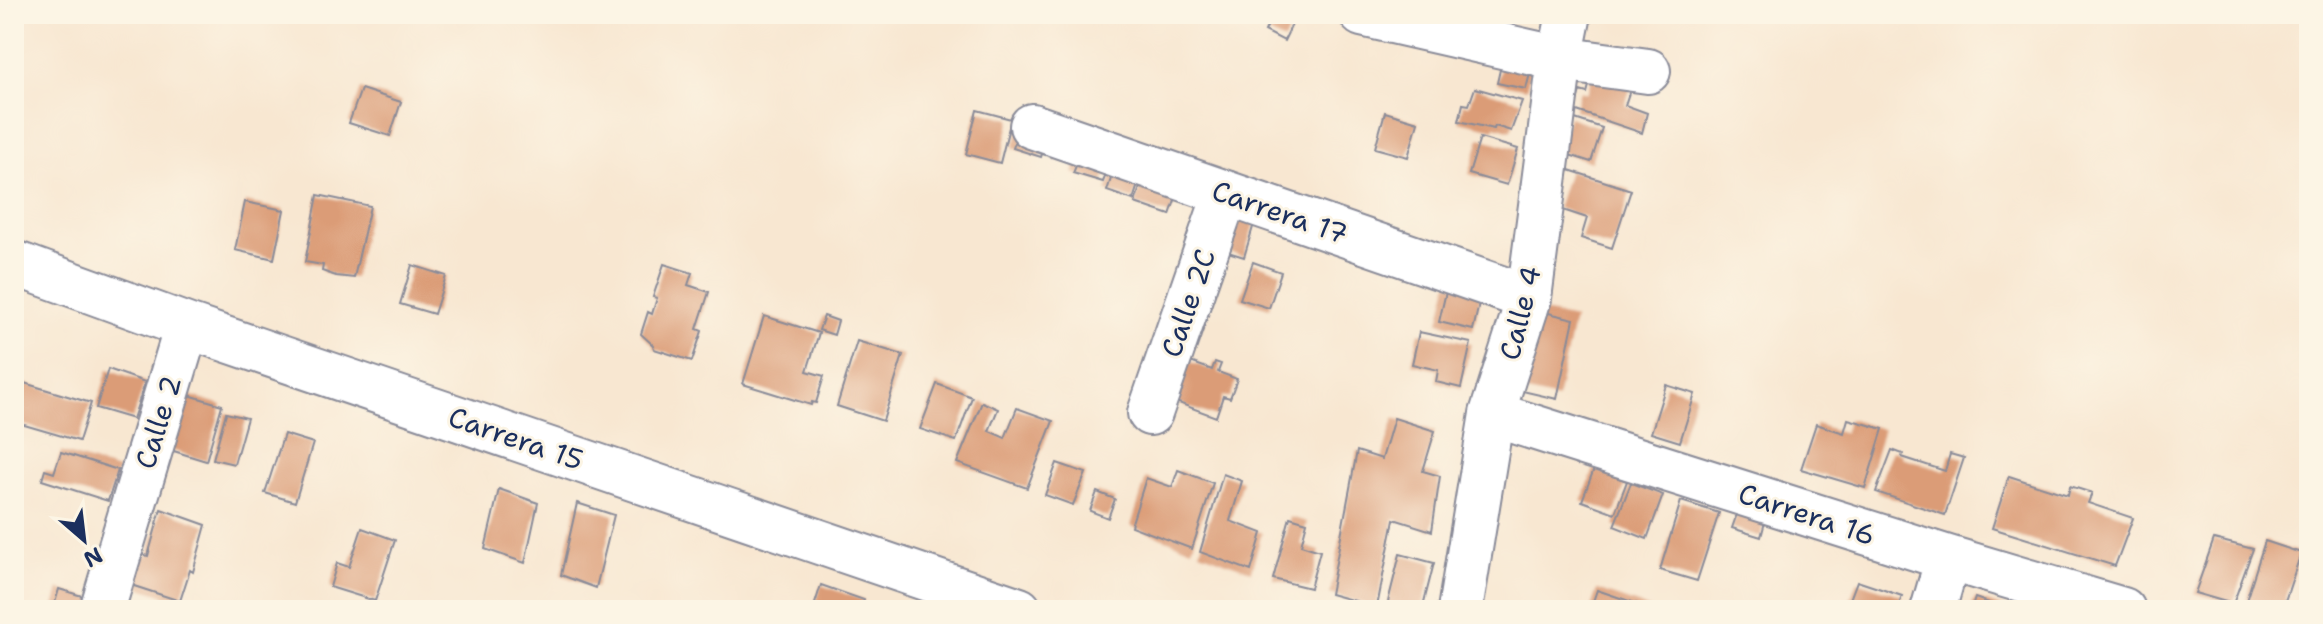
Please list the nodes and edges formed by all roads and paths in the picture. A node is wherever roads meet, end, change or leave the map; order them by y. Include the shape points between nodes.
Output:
1 (1362, 14) edge
2 (1569, 14) edge
3 (1560, 59) junction
4 (1648, 71) dead end
5 (1032, 126) dead end
6 (1226, 193) junction
7 (14, 263) edge
8 (1529, 298) junction
9 (187, 326) junction
10 (1150, 413) dead end
11 (1492, 414) junction
12 (1948, 558) junction
13 (102, 610) edge
14 (1019, 610) edge
15 (1460, 610) edge
16 (1933, 610) edge
17 (2123, 610) edge

1 - 3 street
2 - 3 street, Calle 4
3 - 4 street
3 - 8 street, Calle 4
5 - 6 street, Carrera 17
6 - 8 street, Carrera 17
6 - 10 street, Calle 2C
7 - 9 street, Carrera 15
8 - 11 street, Calle 4
9 - 13 street, Calle 2
9 - 14 street, Carrera 15
11 - 12 street, Carrera 16
11 - 15 street, Calle 4
12 - 16 street
12 - 17 street, Carrera 16

